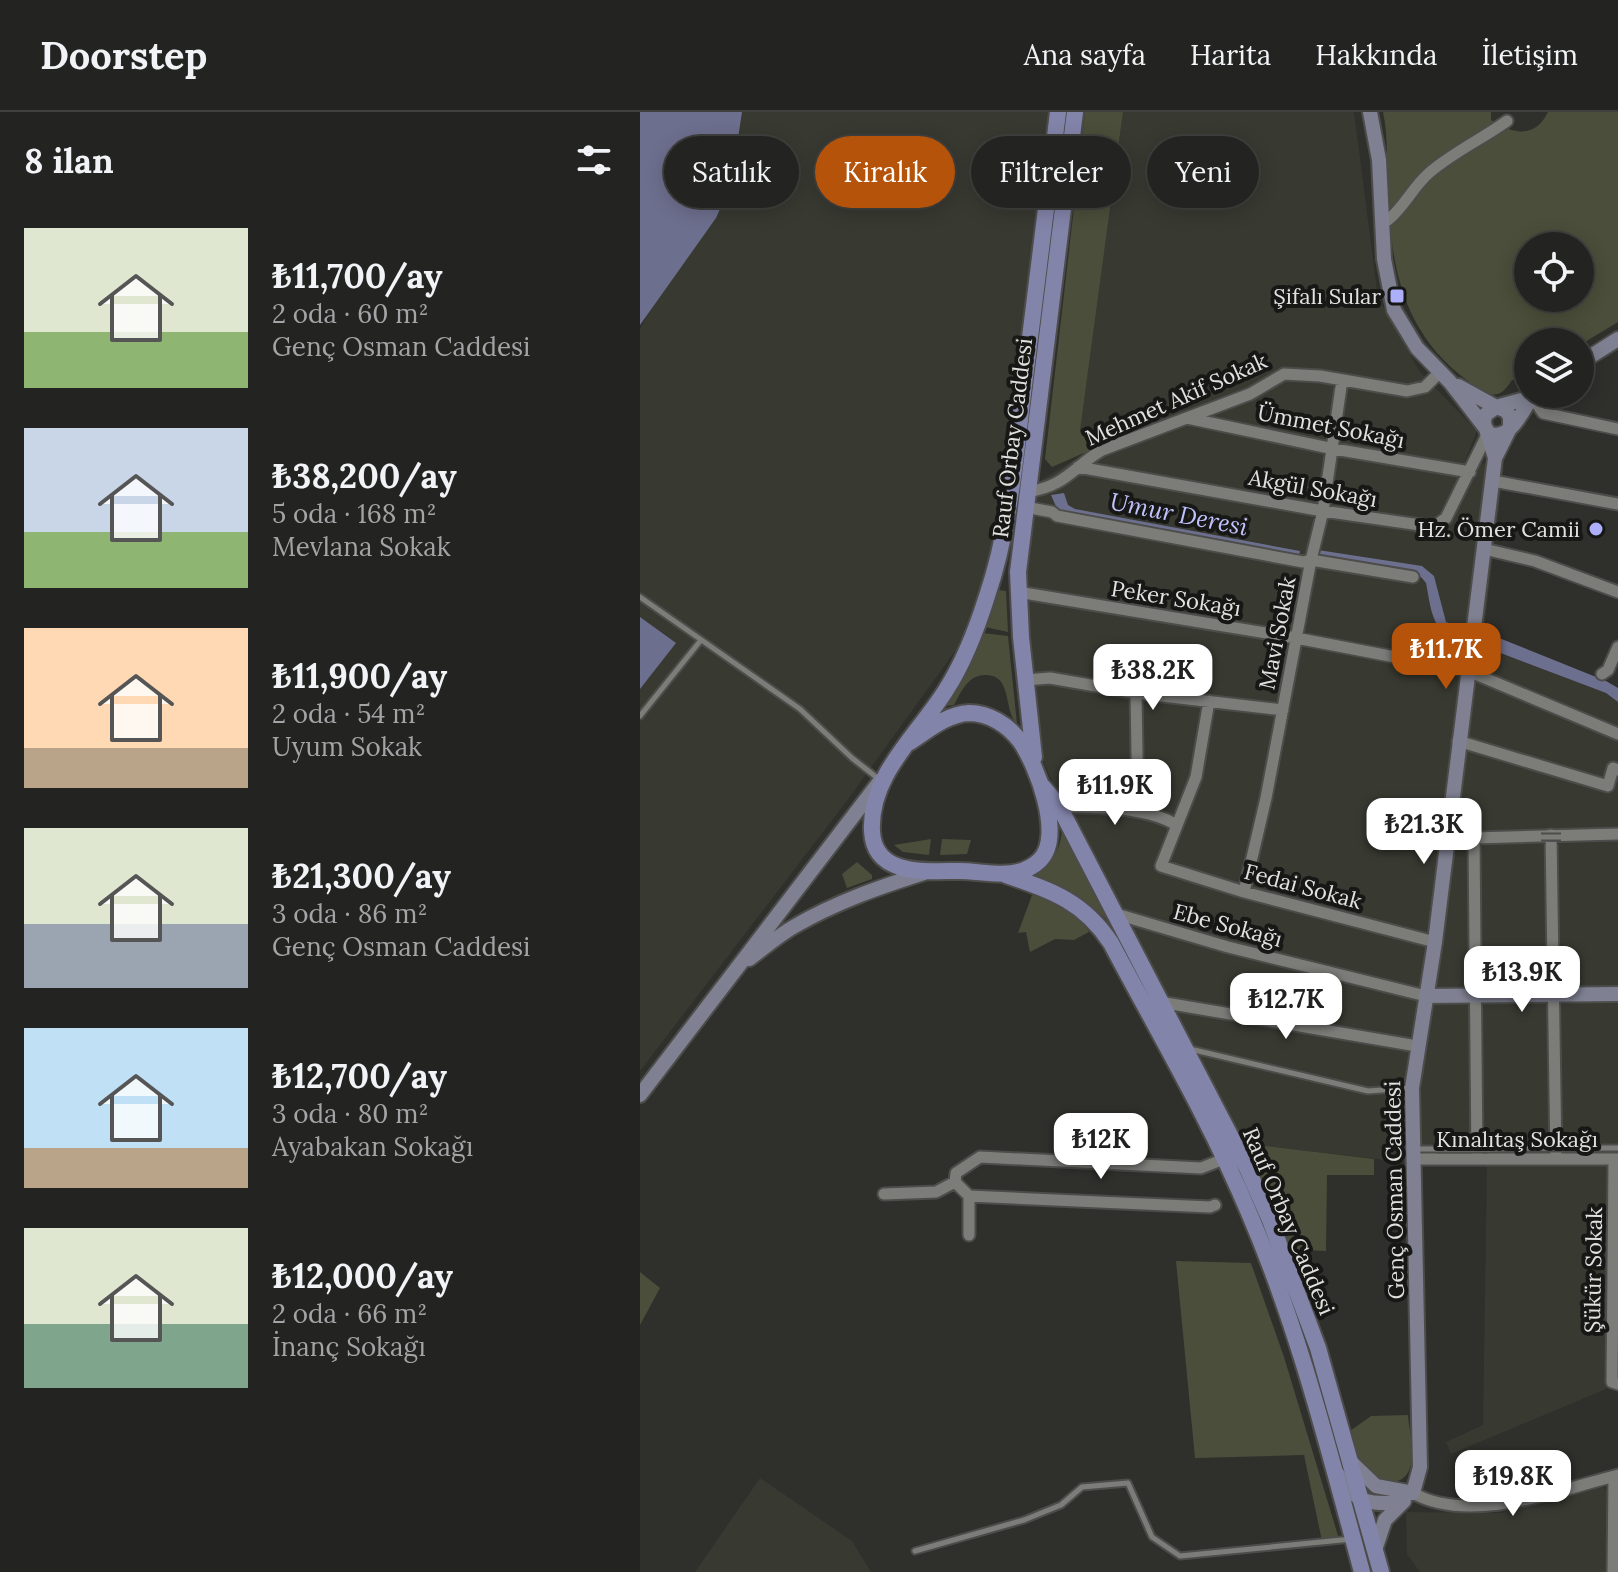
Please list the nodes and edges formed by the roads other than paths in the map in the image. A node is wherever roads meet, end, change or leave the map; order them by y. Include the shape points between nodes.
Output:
1 (1058, 112) edge
2 (1075, 112) edge
3 (1370, 112) edge
4 (1507, 121) dead end
5 (1388, 220) dead end
6 (1617, 342) edge
7 (1594, 355) edge
8 (1445, 377) junction
9 (1342, 380) junction
10 (1514, 401) edge
11 (1496, 407) junction
12 (1525, 408) edge
13 (1540, 408) edge
14 (1186, 418) junction
15 (1510, 428) junction
16 (1618, 429) edge
17 (1486, 431) junction
18 (1334, 449) junction
19 (1495, 458) junction
20 (1078, 467) junction
21 (1470, 472) junction
22 (1493, 481) junction
23 (1026, 500) junction
24 (1618, 504) edge
25 (1323, 511) junction
26 (1484, 549) junction
27 (1311, 560) junction
28 (1413, 577) dead end
29 (1018, 592) junction
30 (1618, 592) edge
31 (640, 597) edge
32 (1296, 638) junction
33 (701, 640) junction
34 (1618, 647) edge
35 (1468, 671) junction
36 (1602, 674) dead end
37 (1025, 680) junction
38 (1136, 693) junction
39 (1209, 701) junction
40 (1283, 710) junction
41 (640, 716) edge
42 (1618, 734) edge
43 (1458, 741) junction
44 (910, 742) junction
45 (1618, 770) edge
46 (1038, 777) junction
47 (881, 780) junction
48 (1059, 806) junction
49 (1138, 811) junction
50 (1177, 825) junction
51 (1447, 834) junction
52 (1618, 836) edge
53 (1551, 837) junction
54 (1474, 838) junction
55 (1514, 838) dead end
56 (924, 873) junction
57 (1005, 875) junction
58 (1244, 892) junction
59 (1113, 912) junction
60 (1435, 942) junction
61 (732, 971) junction
62 (1618, 994) edge
63 (1475, 995) junction
64 (1553, 995) junction
65 (1426, 996) junction
66 (1160, 1002) junction
67 (1417, 1046) junction
68 (1185, 1048) junction
69 (1412, 1088) junction
70 (640, 1095) edge
71 (1415, 1154) junction
72 (1617, 1155) edge
73 (1224, 1159) junction
74 (1477, 1159) junction
75 (1556, 1159) junction
76 (955, 1182) junction
77 (884, 1194) dead end
78 (969, 1196) junction
79 (1215, 1205) dead end
80 (969, 1235) dead end
81 (1615, 1383) edge
82 (1350, 1461) junction
83 (1333, 1466) junction
84 (1616, 1476) edge
85 (1406, 1495) junction
86 (1362, 1501) junction
87 (1351, 1530) junction
88 (1375, 1550) junction
89 (915, 1551) dead end
90 (1362, 1572) edge
91 (1381, 1572) edge
92 (1613, 1572) edge

1 - 44 main road, Rauf Orbay Caddesi via 1018,441 998,557 959,666
2 - 23 main road, Rauf Orbay Caddesi
3 - 8 street, Genç Osman Caddesi via 1390,296 1409,336
4 - 5 street via 1431,171
6 - 7 street
8 - 9 street, Mehmet Akif Sokak via 1407,391
8 - 11 street
8 - 17 street, Genç Osman Caddesi
9 - 14 street, Mehmet Akif Sokak via 1284,374 1250,394
9 - 18 street, Mavi Sokak
10 - 11 street
11 - 15 street via 1508,412
11 - 17 street via 1485,415
12 - 15 street, Genç Osman Caddesi
13 - 16 street via 1543,413
14 - 18 street, Ümmet Sokağı
14 - 20 street, Mehmet Akif Sokak via 1102,450
15 - 17 street via 1498,436
15 - 19 street, Genç Osman Caddesi
17 - 19 street, Genç Osman Caddesi
17 - 21 street, Akgül Sokağı
18 - 21 street, Ümmet Sokağı
18 - 25 street, Mavi Sokak
19 - 22 street, Genç Osman Caddesi
20 - 23 street, Mehmet Akif Sokak via 1063,482
20 - 25 street, Akgül Sokağı
21 - 25 street, Akgül Sokağı via 1446,518 1434,527
22 - 24 street
22 - 26 street, Genç Osman Caddesi
23 - 27 street via 1057,516
23 - 29 main road, Rauf Orbay Caddesi
25 - 27 street, Mavi Sokak
26 - 30 street via 1535,561
26 - 35 street, Genç Osman Caddesi
27 - 28 street
27 - 32 street, Mavi Sokak
29 - 32 street, Peker Sokağı
29 - 37 main road, Rauf Orbay Caddesi
31 - 33 lane
32 - 35 street, Peker Sokağı
32 - 40 street, Mavi Sokak
33 - 41 lane
33 - 47 lane via 800,709
34 - 36 street
35 - 42 street, Peker Sokağı
35 - 43 street, Genç Osman Caddesi
37 - 38 street via 1050,678
37 - 46 main road, Rauf Orbay Caddesi
38 - 39 street
38 - 49 street
39 - 40 street
39 - 50 street via 1200,765
40 - 58 street, Mavi Sokak
43 - 45 street via 1608,786 1613,768
43 - 51 street, Genç Osman Caddesi
44 - 46 main road, Rauf Orbay Caddesi via 953,717 977,714 1000,722 1021,742
44 - 47 main road, Rauf Orbay Caddesi
46 - 48 main road, Rauf Orbay Caddesi
46 - 57 main road, Rauf Orbay Caddesi via 1050,833 1046,852 1026,869
47 - 56 main road, Rauf Orbay Caddesi via 872,830 878,852 899,868
47 - 61 street
48 - 49 street
48 - 59 main road, Rauf Orbay Caddesi
49 - 50 street
50 - 58 street, Fedai Sokak via 1161,866
51 - 54 street
51 - 60 street, Genç Osman Caddesi
52 - 53 street
53 - 54 street
53 - 55 lane
53 - 64 street
54 - 63 street
56 - 57 main road, Rauf Orbay Caddesi
56 - 61 street via 832,906
57 - 73 main road, Rauf Orbay Caddesi via 1069,899 1104,932
58 - 60 street, Fedai Sokak
59 - 65 street, Ebe Sokağı
59 - 66 main road, Rauf Orbay Caddesi
60 - 65 street, Genç Osman Caddesi
61 - 70 street
62 - 64 street
63 - 64 street
63 - 65 street
63 - 74 street
64 - 75 street
65 - 67 street, Genç Osman Caddesi
66 - 67 street
66 - 68 main road, Rauf Orbay Caddesi
67 - 69 street, Genç Osman Caddesi
68 - 69 lane via 1368,1091
68 - 82 main road, Rauf Orbay Caddesi via 1270,1220 1318,1348
69 - 71 street, Genç Osman Caddesi
71 - 72 lane, bridge via 1437,1149 1565,1148
71 - 74 street, Kınalıtaş Sokağı
71 - 85 street, Genç Osman Caddesi via 1420,1467
72 - 75 street, Kınalıtaş Sokağı
72 - 81 street, Şükür Sokak
73 - 76 street via 1201,1168 980,1157 956,1173
73 - 83 main road, Rauf Orbay Caddesi via 1294,1330
74 - 75 street, Kınalıtaş Sokağı
76 - 77 street via 936,1192
76 - 78 street
78 - 79 street
78 - 80 street
82 - 85 street via 1376,1486
82 - 86 main road, Rauf Orbay Caddesi
83 - 86 street
83 - 87 main road, Rauf Orbay Caddesi
84 - 85 street via 1486,1506
84 - 92 street
85 - 86 street via 1379,1504
85 - 88 street via 1385,1520
86 - 87 street via 1353,1508
86 - 88 main road, Rauf Orbay Caddesi
87 - 89 lane via 1180,1556 1152,1537 1128,1483 1092,1484 1061,1505 1024,1520
87 - 90 main road, Rauf Orbay Caddesi
88 - 91 main road, Rauf Orbay Caddesi

